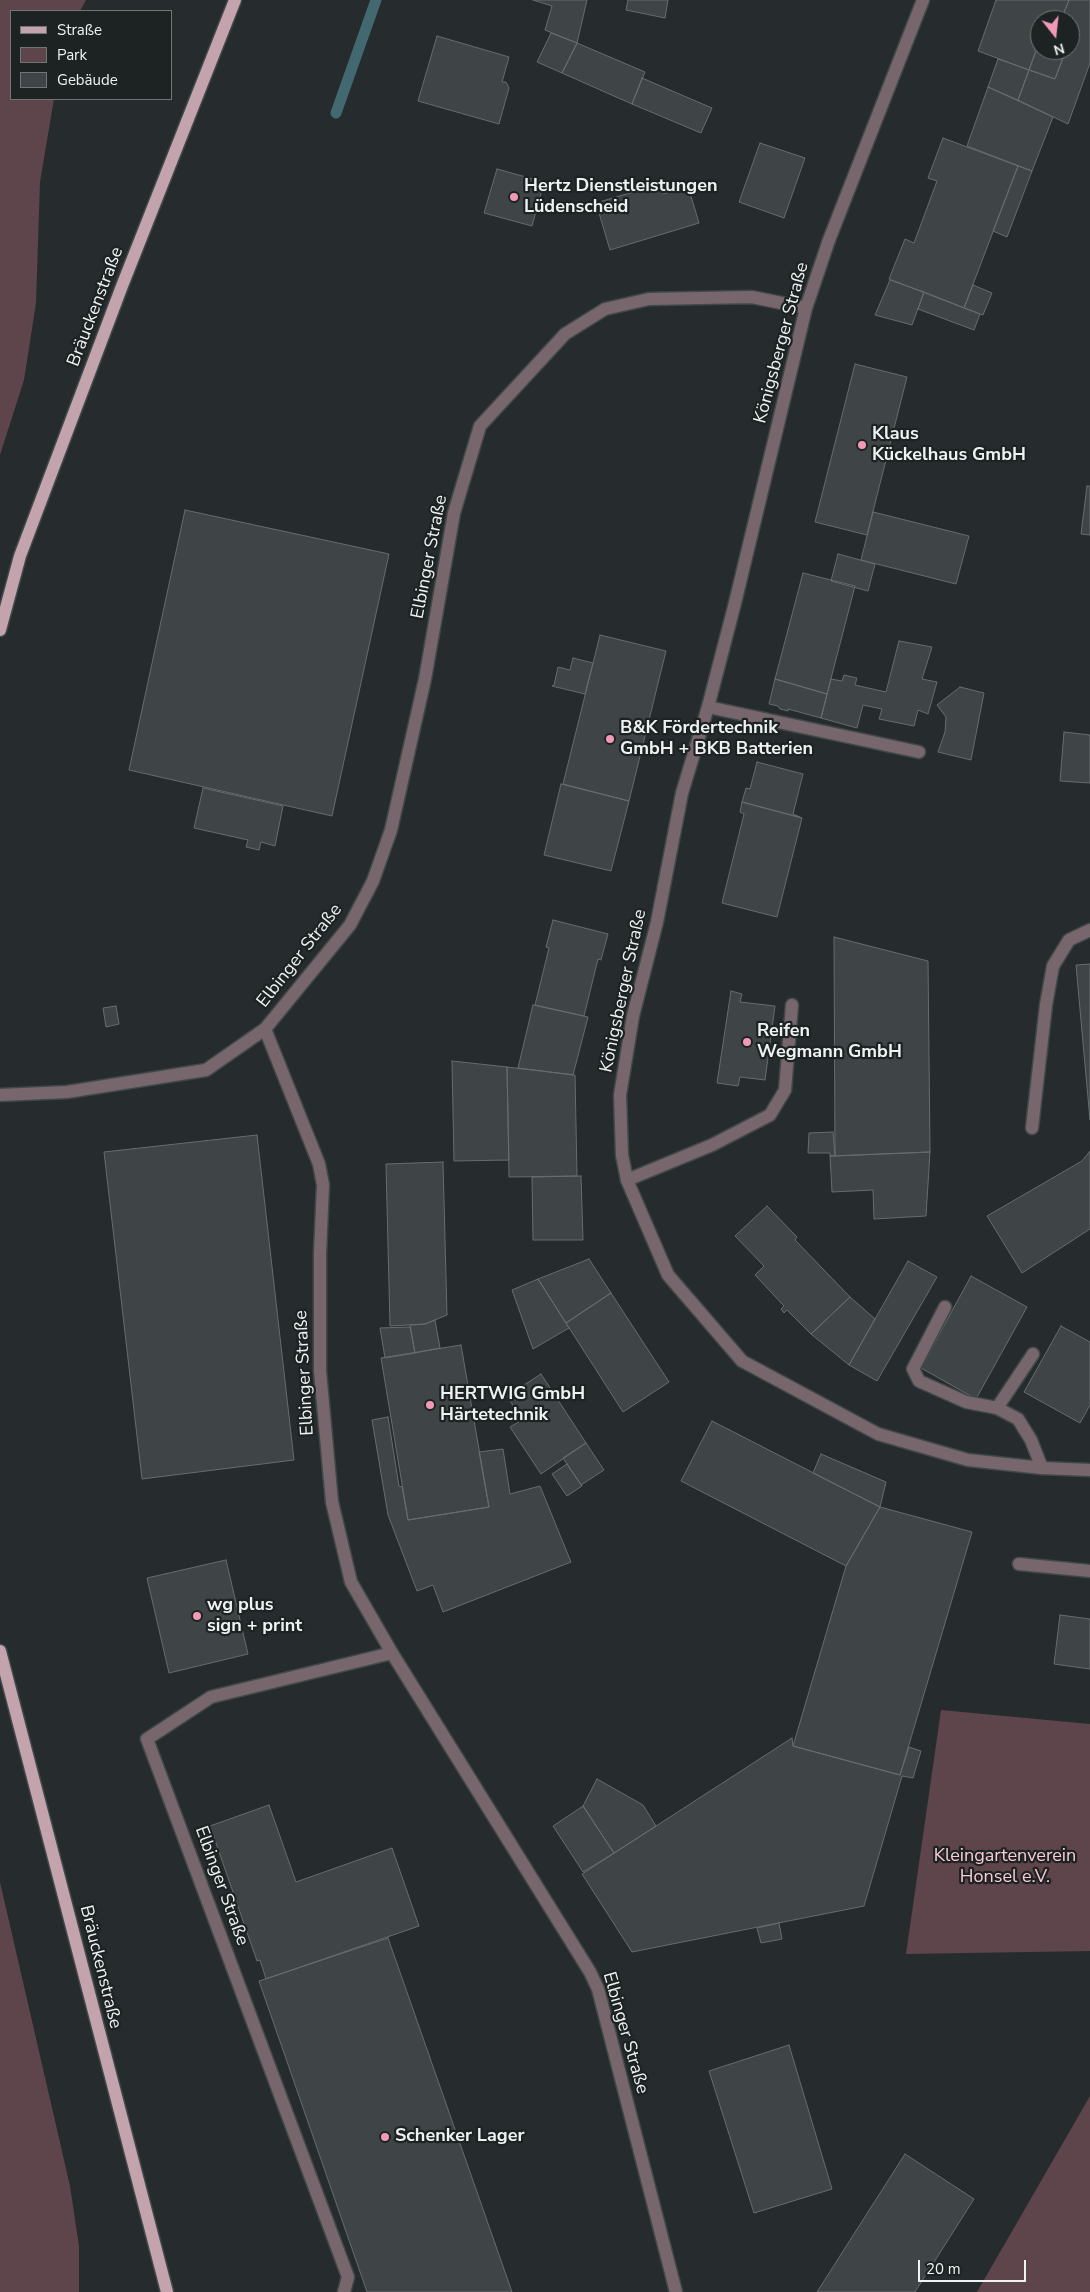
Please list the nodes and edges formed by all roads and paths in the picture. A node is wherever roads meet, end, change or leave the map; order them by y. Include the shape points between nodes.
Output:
1 (235, 0) edge
2 (923, 0) edge
3 (806, 308) junction
4 (0, 630) edge
5 (708, 706) junction
6 (919, 752) dead end
7 (1090, 930) edge
8 (792, 1006) dead end
9 (265, 1029) junction
10 (0, 1095) edge
11 (1032, 1128) dead end
12 (627, 1180) junction
13 (945, 1307) dead end
14 (1033, 1354) dead end
15 (997, 1408) junction
16 (1042, 1468) junction
17 (1090, 1470) edge
18 (1019, 1564) dead end
19 (1090, 1571) edge
20 (0, 1651) edge
21 (392, 1653) junction
22 (167, 2292) edge
23 (344, 2292) edge
24 (676, 2292) edge

1 - 4 main road, Bräuckenstraße via 24,547
2 - 3 street, Königsberger Straße via 829,240
3 - 5 street, Königsberger Straße
3 - 9 street, Elbinger Straße via 752,297 649,299 605,309 565,334 480,426 454,513 425,679 391,830 376,872 350,925
5 - 6 street
5 - 12 street, Königsberger Straße via 682,793 657,922 633,1016 620,1096 622,1155
7 - 11 street via 1069,940 1053,966
8 - 12 street via 784,1090 770,1115 712,1145
9 - 10 street, Elbinger Straße via 206,1070 67,1092
9 - 21 street, Elbinger Straße via 319,1164 323,1185 320,1372 332,1502 351,1582
12 - 16 street, Königsberger Straße via 668,1275 742,1361 878,1434 968,1460
13 - 15 street via 913,1369 919,1381 966,1402
14 - 15 street
15 - 16 street via 1018,1419
16 - 17 street, Königsberger Straße
18 - 19 street
20 - 22 main road, Bräuckenstraße
21 - 23 street, Elbinger Straße via 211,1697 147,1739 348,2277
21 - 24 street, Elbinger Straße via 598,1989

